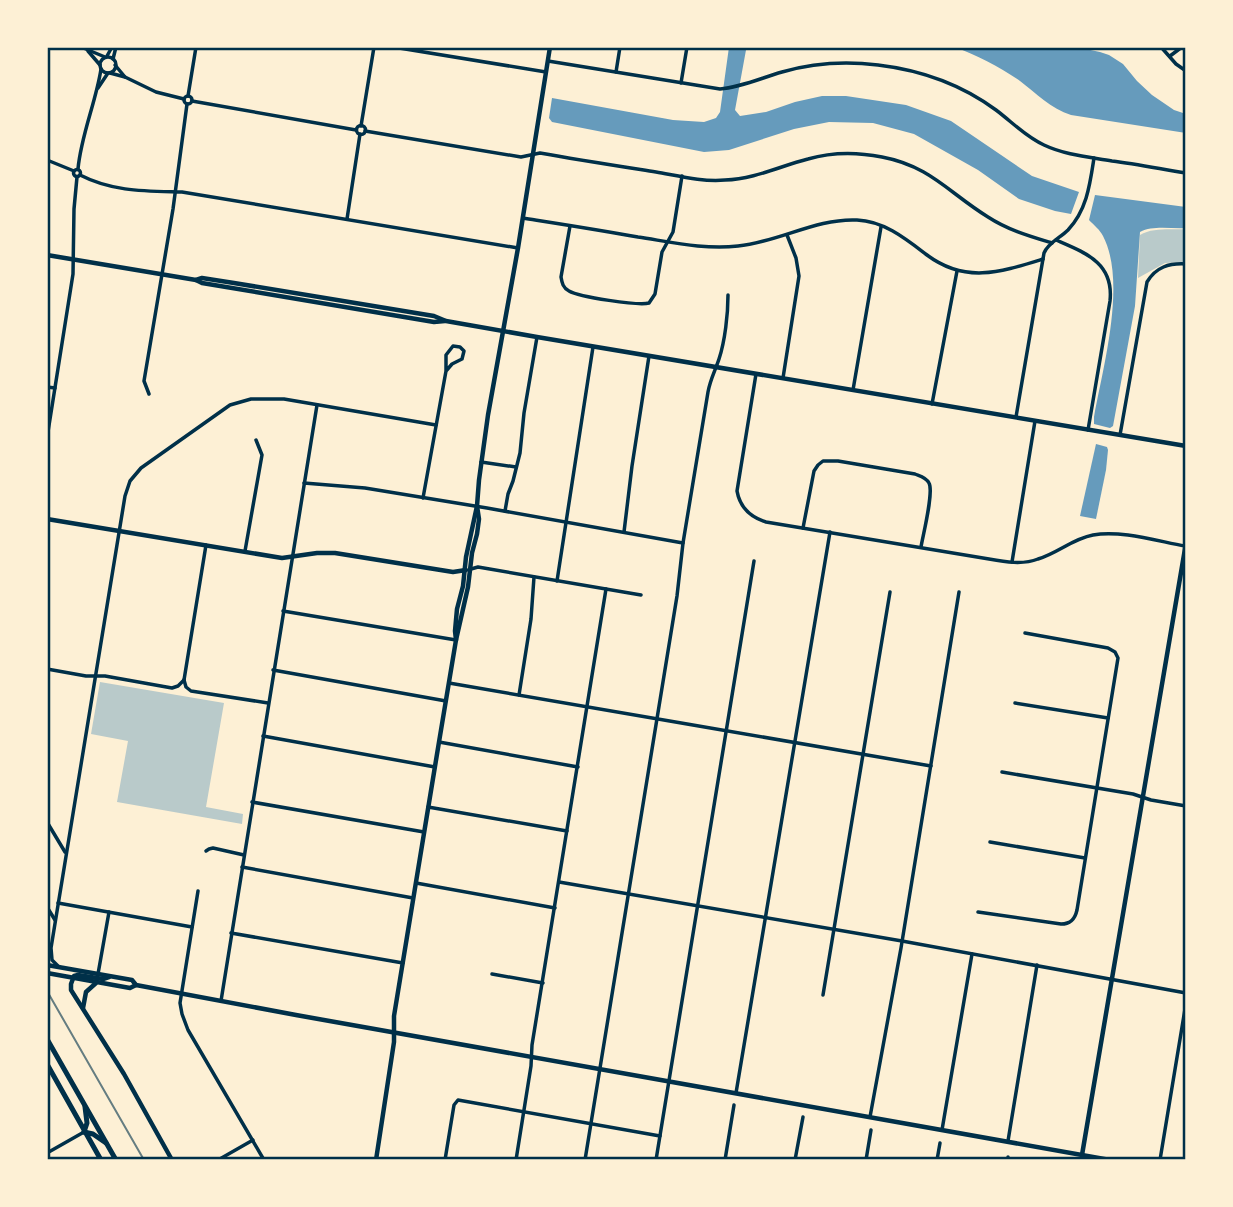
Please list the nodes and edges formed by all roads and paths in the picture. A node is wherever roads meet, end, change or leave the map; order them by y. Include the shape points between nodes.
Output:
1 (81, 47) edge
2 (114, 47) edge
3 (196, 47) edge
4 (374, 47) edge
5 (393, 47) edge
6 (550, 47) edge
7 (620, 47) edge
8 (687, 47) edge
9 (1161, 47) edge
10 (1182, 47) edge
11 (88, 51) junction
12 (106, 56) junction
13 (1170, 57) junction
14 (548, 61) junction
15 (114, 62) junction
16 (100, 67) junction
17 (1186, 71) edge
18 (546, 72) junction
19 (616, 72) junction
20 (109, 73) junction
21 (125, 77) junction
22 (681, 83) junction
23 (98, 88) junction
24 (186, 97) junction
25 (189, 102) junction
26 (361, 125) junction
27 (356, 130) junction
28 (363, 133) junction
29 (533, 155) junction
30 (1094, 158) junction
31 (47, 160) edge
32 (76, 170) junction
33 (1186, 173) edge
34 (78, 176) junction
35 (682, 176) junction
36 (174, 191) junction
37 (523, 218) junction
38 (347, 219) junction
39 (570, 226) junction
40 (881, 226) junction
41 (788, 235) junction
42 (668, 242) junction
43 (1054, 242) junction
44 (518, 248) junction
45 (47, 254) edge
46 (74, 259) junction
47 (1043, 259) junction
48 (1186, 264) edge
49 (958, 271) junction
50 (162, 274) junction
51 (727, 295) dead end
52 (503, 332) junction
53 (537, 337) junction
54 (593, 347) junction
55 (649, 356) junction
56 (715, 367) junction
57 (446, 371) junction
58 (756, 374) junction
59 (783, 378) junction
60 (47, 387) edge
61 (55, 388) junction
62 (853, 390) junction
63 (149, 394) dead end
64 (932, 404) junction
65 (317, 405) junction
66 (1016, 417) junction
67 (1035, 421) junction
68 (436, 425) junction
69 (1088, 429) junction
70 (1120, 435) junction
71 (47, 438) edge
72 (256, 440) dead end
73 (1186, 446) edge
74 (481, 462) junction
75 (516, 467) junction
76 (304, 483) junction
77 (423, 498) junction
78 (477, 506) junction
79 (505, 511) junction
80 (47, 519) edge
81 (566, 522) junction
82 (803, 528) junction
83 (120, 531) junction
84 (624, 532) junction
85 (830, 533) junction
86 (683, 543) junction
87 (1185, 544) edge
88 (206, 545) junction
89 (921, 547) junction
90 (245, 551) junction
91 (292, 556) junction
92 (754, 561) dead end
93 (1012, 562) junction
94 (468, 570) junction
95 (534, 577) junction
96 (1183, 580) edge
97 (557, 581) junction
98 (606, 589) junction
99 (890, 592) dead end
100 (959, 592) dead end
101 (640, 595) dead end
102 (283, 611) junction
103 (1025, 633) dead end
104 (456, 640) junction
105 (47, 669) edge
106 (274, 670) junction
107 (96, 676) junction
108 (184, 680) junction
109 (449, 683) junction
110 (519, 695) junction
111 (446, 701) junction
112 (268, 703) junction
113 (1015, 703) dead end
114 (587, 708) junction
115 (1108, 718) junction
116 (657, 719) junction
117 (726, 730) junction
118 (263, 736) junction
119 (439, 742) junction
120 (795, 742) junction
121 (862, 753) junction
122 (931, 765) junction
123 (578, 766) junction
124 (435, 767) junction
125 (1002, 772) dead end
126 (1096, 788) junction
127 (1143, 797) junction
128 (252, 802) junction
129 (1186, 806) edge
130 (428, 807) junction
131 (47, 822) edge
132 (567, 831) junction
133 (424, 832) junction
134 (990, 842) dead end
135 (206, 851) dead end
136 (66, 854) junction
137 (244, 855) junction
138 (1086, 858) junction
139 (242, 867) junction
140 (559, 881) junction
141 (416, 883) junction
142 (198, 891) dead end
143 (628, 894) junction
144 (413, 898) junction
145 (58, 903) junction
146 (697, 906) junction
147 (47, 907) edge
148 (555, 908) junction
149 (109, 912) junction
150 (978, 912) dead end
151 (766, 917) junction
152 (55, 920) junction
153 (192, 927) junction
154 (834, 929) junction
155 (232, 933) junction
156 (902, 941) junction
157 (49, 953) edge
158 (972, 954) junction
159 (403, 963) junction
160 (47, 965) edge
161 (1037, 965) junction
162 (59, 967) junction
163 (47, 974) edge
164 (98, 974) junction
165 (492, 974) dead end
166 (110, 976) junction
167 (72, 978) junction
168 (1112, 980) junction
169 (97, 982) junction
170 (543, 983) junction
171 (136, 985) junction
172 (1186, 993) edge
173 (181, 994) junction
174 (823, 995) dead end
175 (220, 1001) junction
176 (1186, 1003) edge
177 (83, 1009) junction
178 (395, 1032) junction
179 (47, 1039) edge
180 (532, 1056) junction
181 (47, 1064) edge
182 (600, 1069) junction
183 (668, 1081) junction
184 (737, 1093) junction
185 (85, 1105) junction
186 (734, 1105) dead end
187 (524, 1112) junction
188 (803, 1117) dead end
189 (870, 1117) junction
190 (591, 1124) junction
191 (871, 1130) dead end
192 (942, 1130) junction
193 (84, 1132) junction
194 (660, 1136) junction
195 (253, 1140) junction
196 (1008, 1142) junction
197 (940, 1143) dead end
198 (106, 1144) junction
199 (47, 1153) edge
200 (1082, 1157) edge
201 (101, 1160) edge
202 (116, 1160) edge
203 (172, 1160) edge
204 (218, 1160) edge
205 (264, 1160) edge
206 (376, 1160) edge
207 (445, 1160) edge
208 (516, 1160) edge
209 (585, 1160) edge
210 (656, 1160) edge
211 (725, 1160) edge
212 (795, 1160) edge
213 (866, 1160) edge
214 (937, 1160) edge
215 (1110, 1160) edge
216 (1160, 1160) edge

1 - 11 street
2 - 12 street
2 - 15 street
3 - 24 street
4 - 26 street
5 - 18 street
6 - 14 street
7 - 19 street
8 - 22 street
9 - 13 street
10 - 13 street
11 - 12 street
11 - 16 street
12 - 15 street
12 - 16 street
13 - 17 street
14 - 18 street
14 - 19 street
15 - 20 street
15 - 21 street
16 - 20 street
16 - 23 street
18 - 29 street
19 - 22 street
20 - 21 street
20 - 23 street
21 - 24 street via 156,92
22 - 30 street via 723,89 819,65 857,63 904,69 974,96 1041,144
23 - 32 street
24 - 25 street via 191,97
25 - 27 street
25 - 36 street
26 - 27 street
26 - 28 street
27 - 28 street
28 - 29 street via 522,158
28 - 38 street
29 - 35 street
29 - 37 street
30 - 33 street
30 - 43 street via 1083,207 1073,225
31 - 32 street
32 - 34 street
34 - 36 street via 120,189
34 - 46 street
35 - 42 street
35 - 43 street via 732,180 821,156 853,153 885,158 932,176 1007,228
36 - 38 street
36 - 50 street
37 - 39 street
37 - 44 street
38 - 44 street
39 - 42 street
39 - 42 street via 561,273 564,286 575,293 641,305 651,302 656,291
40 - 41 street via 839,221
40 - 49 street
40 - 62 street
41 - 42 street via 737,247
41 - 59 street via 799,276
43 - 47 street
43 - 69 street via 1091,257 1111,287
44 - 52 street
45 - 46 street
46 - 50 street
46 - 61 street
47 - 49 street via 989,274
47 - 66 street
48 - 70 street via 1157,270 1146,286
49 - 64 street
50 - 52 street via 434,316
50 - 63 street via 144,382
51 - 56 street via 727,318
52 - 53 street
52 - 74 street
53 - 54 street
53 - 75 street
54 - 55 street
54 - 81 street
55 - 56 street
55 - 84 street
56 - 58 street
56 - 86 street
57 - 57 street via 448,350 460,347 464,357
57 - 68 street
58 - 59 street
58 - 82 street via 737,494 757,519
59 - 62 street
60 - 61 street
61 - 71 street
62 - 64 street
64 - 66 street
65 - 68 street
65 - 76 street
65 - 83 street via 265,398 234,403 132,478
66 - 67 street
67 - 69 street
67 - 93 street
68 - 77 street
69 - 70 street
70 - 73 street
72 - 90 street via 262,456
74 - 75 street
74 - 78 street
75 - 79 street
76 - 77 street
76 - 91 street
77 - 78 street
78 - 79 street
78 - 94 street
79 - 81 street
80 - 83 street
81 - 84 street
81 - 97 street
82 - 85 street
82 - 89 street via 814,471 821,462 835,461 915,474 929,483
83 - 88 street
83 - 107 street
84 - 86 street
85 - 89 street
85 - 120 street
86 - 116 street
87 - 93 street via 1103,534 1080,538 1034,561
87 - 96 street
88 - 90 street
88 - 108 street
89 - 93 street
90 - 91 street
91 - 94 street via 340,553 453,572
91 - 102 street
92 - 117 street
94 - 95 street via 478,567
94 - 104 street via 456,619
95 - 97 street
95 - 110 street
96 - 127 street
97 - 98 street
98 - 101 street
98 - 114 street
99 - 121 street
100 - 122 street
102 - 104 street
102 - 106 street
103 - 115 street via 1115,652 1118,664
104 - 109 street
105 - 107 street
106 - 111 street
106 - 112 street
107 - 108 street via 172,688
107 - 136 street
108 - 112 street via 191,691
109 - 110 street
109 - 111 street
110 - 114 street
111 - 119 street
112 - 118 street
113 - 115 street
114 - 116 street
114 - 123 street
115 - 126 street
116 - 117 street
116 - 143 street
117 - 120 street
117 - 146 street
118 - 124 street
118 - 128 street
119 - 123 street
119 - 124 street
120 - 121 street
120 - 151 street
121 - 122 street
121 - 154 street
122 - 156 street
123 - 132 street
124 - 130 street
125 - 126 street
126 - 127 street
126 - 138 street
127 - 129 street
127 - 168 street
128 - 133 street
128 - 137 street
130 - 132 street
130 - 133 street
131 - 136 street
132 - 140 street
133 - 141 street
134 - 138 street
135 - 137 street via 213,848
136 - 145 street
137 - 139 street
138 - 150 street via 1071,922 1056,924
139 - 144 street
139 - 155 street
140 - 143 street
140 - 148 street
141 - 144 street
141 - 148 street
142 - 153 street
143 - 146 street
143 - 182 street
144 - 159 street
145 - 149 street
145 - 152 street
146 - 151 street
146 - 183 street
147 - 152 street
148 - 170 street
149 - 153 street
149 - 164 street
151 - 154 street
151 - 184 street
152 - 157 street
153 - 173 street
154 - 156 street
154 - 174 street
155 - 159 street
155 - 175 street
156 - 158 street
156 - 189 street
157 - 162 street
158 - 161 street
158 - 192 street
159 - 178 street
160 - 162 street
161 - 168 street
161 - 196 street
162 - 164 street
163 - 167 street
164 - 166 street
165 - 170 street
166 - 167 street
166 - 171 street
167 - 169 street
167 - 177 street via 71,990
168 - 172 street
168 - 200 street
169 - 171 street
169 - 177 street via 86,992
170 - 180 street
171 - 173 street
173 - 175 street
173 - 195 street via 188,1030
175 - 178 street
176 - 216 street
177 - 203 street
178 - 180 street
178 - 206 street
179 - 185 highway
180 - 182 street
180 - 187 street
181 - 193 highway
182 - 183 street
182 - 190 street
183 - 184 street
183 - 194 street
184 - 189 street
185 - 193 highway
185 - 198 highway
186 - 211 street
187 - 190 street
187 - 207 street via 457,1100
187 - 208 street
188 - 212 street
189 - 192 street
190 - 194 street
190 - 209 street
191 - 213 street
192 - 196 street
193 - 198 highway
193 - 199 street
193 - 201 highway
194 - 210 street
195 - 204 street
195 - 205 street
196 - 200 street
197 - 214 street
198 - 202 highway
200 - 215 street

